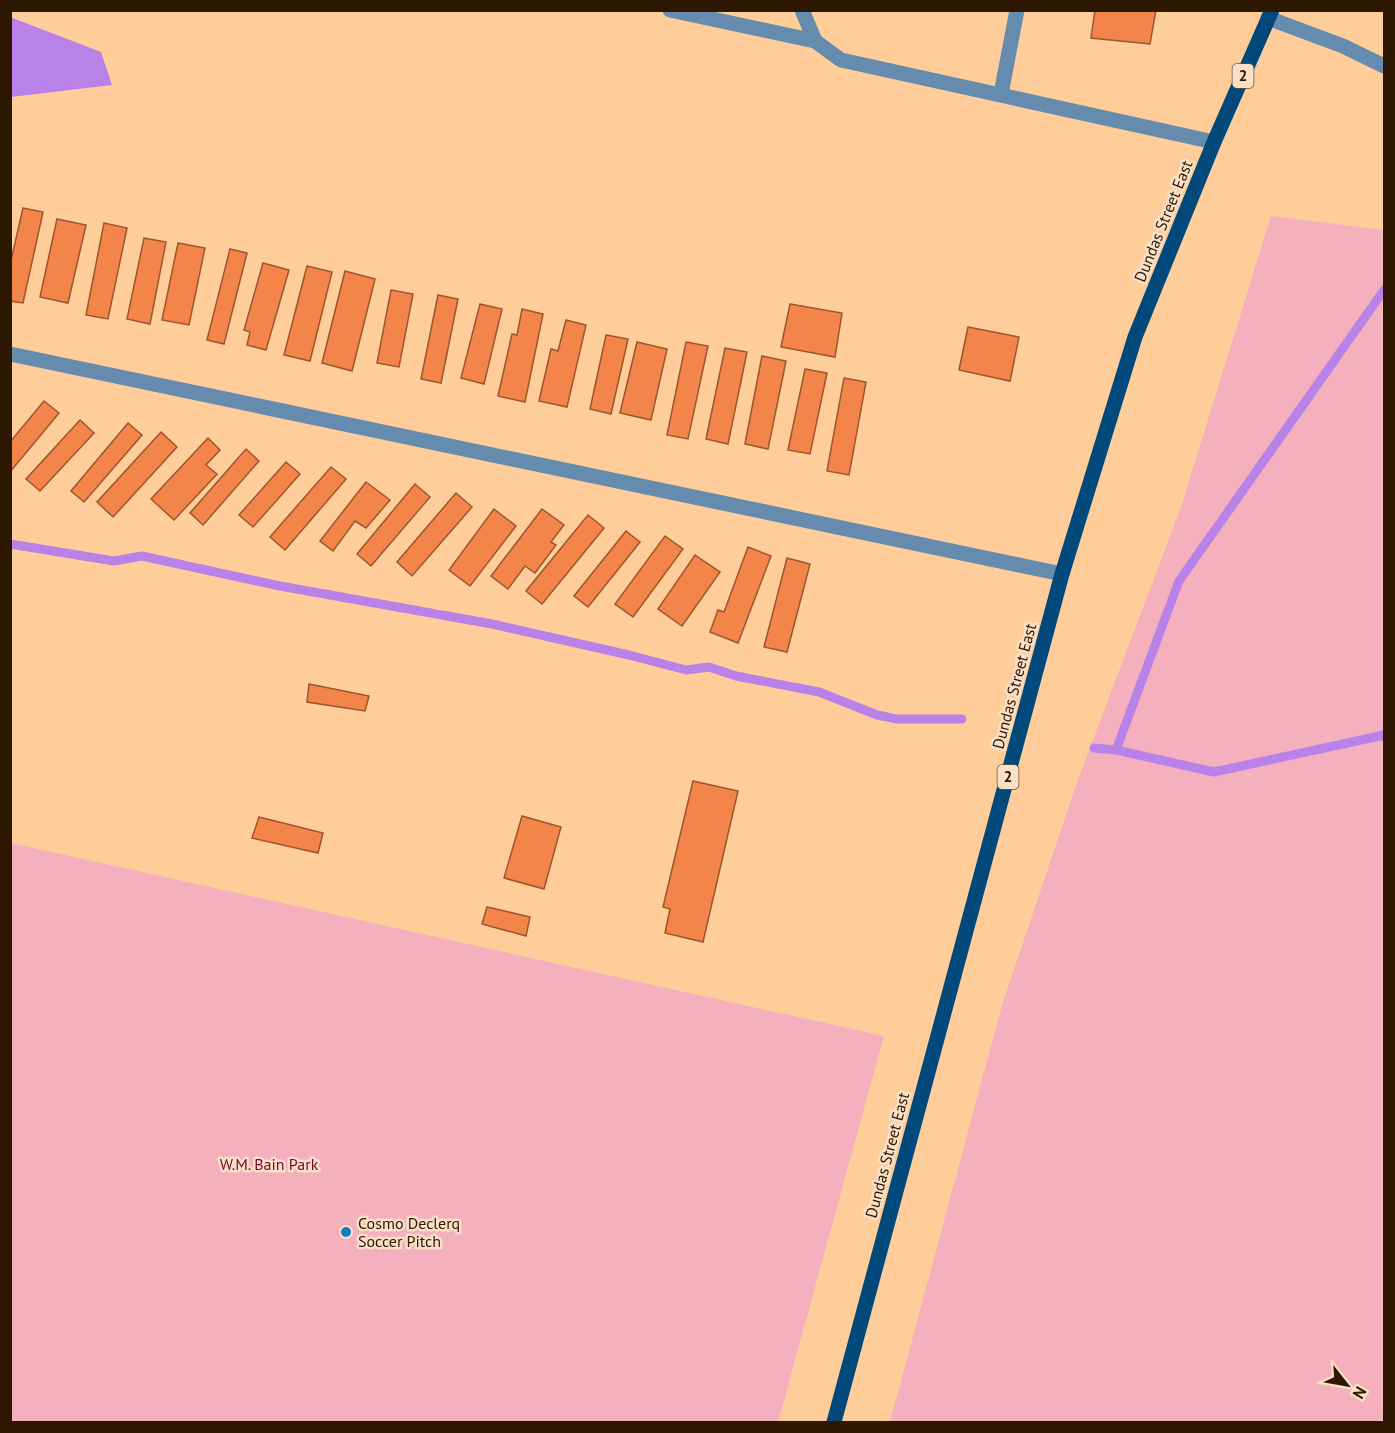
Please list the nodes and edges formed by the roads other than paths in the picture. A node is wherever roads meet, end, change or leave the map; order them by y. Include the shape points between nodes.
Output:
1 (670, 10) edge
2 (802, 10) edge
3 (1017, 10) edge
4 (1270, 14) edge
5 (815, 41) junction
6 (1384, 66) edge
7 (1001, 94) junction
8 (1214, 142) junction
9 (10, 354) edge
10 (1062, 574) junction
11 (834, 1422) edge

1 - 5 lane
2 - 5 lane
3 - 7 lane
4 - 6 lane
4 - 8 main road, Dundas Street East / 2
5 - 7 lane via 841,60
7 - 8 lane
8 - 10 main road, Dundas Street East / 2 via 1135,337
9 - 10 lane
10 - 11 main road, Dundas Street East / 2

